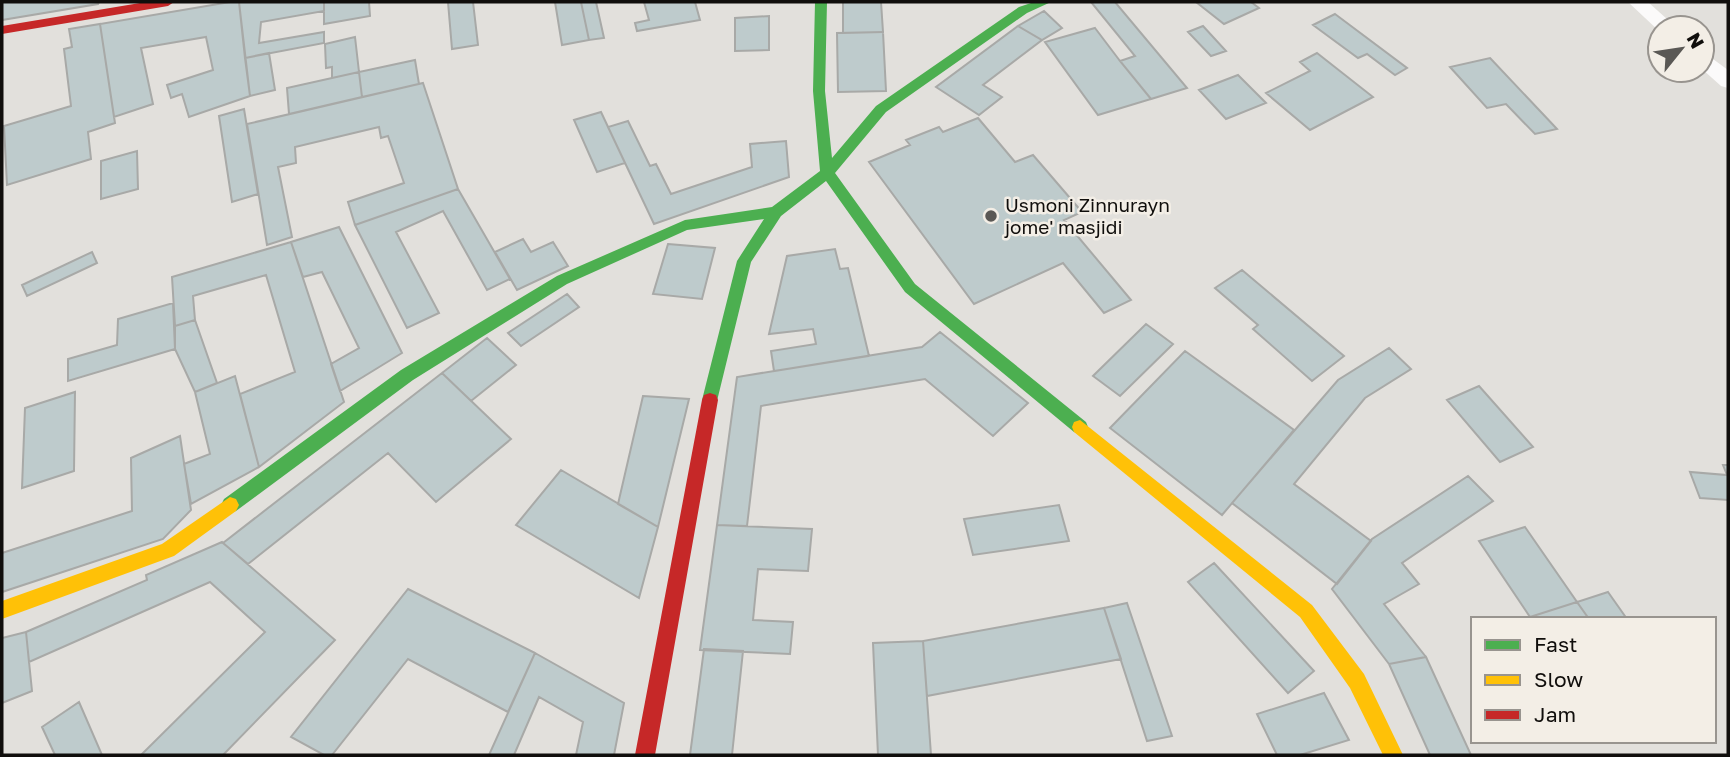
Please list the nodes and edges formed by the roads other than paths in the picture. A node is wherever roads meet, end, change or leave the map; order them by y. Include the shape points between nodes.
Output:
1 (168, 2) edge
2 (821, 2) edge
3 (1045, 2) edge
4 (1637, 2) edge
5 (1651, 14) edge
6 (2, 30) edge
7 (827, 173) junction
8 (776, 212) junction
9 (2, 610) edge
10 (645, 755) edge
11 (1394, 755) edge

1 - 6 street
2 - 7 street via 819,91
3 - 7 street via 1023,10 881,109
4 - 5 lane
7 - 8 street
7 - 11 street via 910,288 1306,611 1357,681
8 - 9 street via 685,225 562,281 407,374 168,550
8 - 10 street via 744,261 715,374

